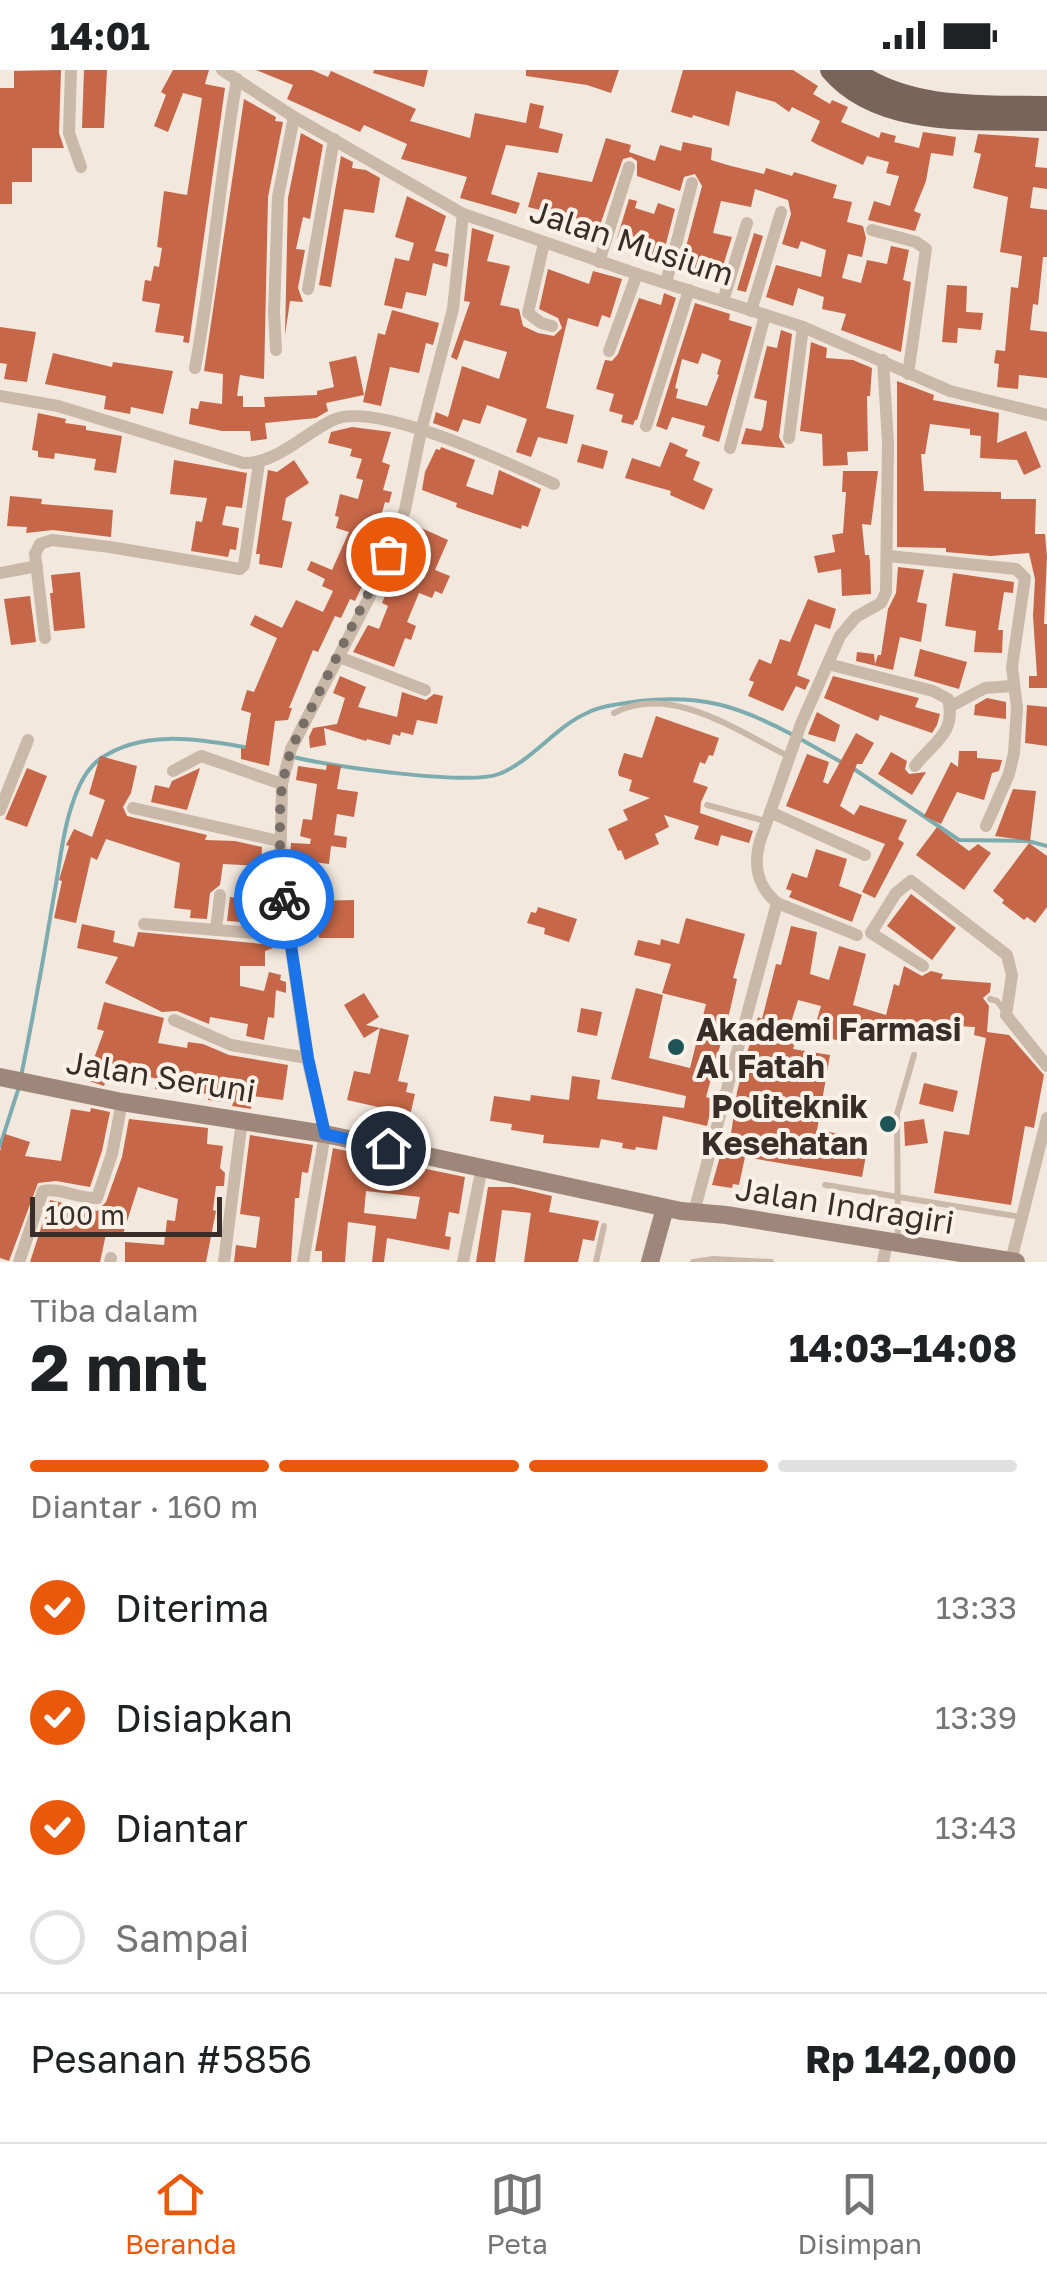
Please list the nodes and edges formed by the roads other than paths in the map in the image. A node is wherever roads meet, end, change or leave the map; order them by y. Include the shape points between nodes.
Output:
1 (71, 70) edge
2 (222, 70) edge
3 (830, 70) edge
4 (854, 70) edge
5 (236, 80) junction
6 (1047, 106) edge
7 (294, 116) junction
8 (1047, 122) edge
9 (334, 139) junction
10 (629, 166) dead end
11 (81, 168) dead end
12 (692, 183) dead end
13 (781, 212) dead end
14 (464, 214) junction
15 (747, 223) dead end
16 (872, 230) dead end
17 (544, 243) junction
18 (599, 262) junction
19 (637, 274) junction
20 (666, 283) junction
21 (308, 288) dead end
22 (690, 290) junction
23 (723, 302) junction
24 (758, 313) junction
25 (552, 326) dead end
26 (803, 326) junction
27 (276, 350) dead end
28 (609, 351) dead end
29 (883, 360) junction
30 (196, 368) dead end
31 (908, 374) junction
32 (0, 396) edge
33 (1047, 415) edge
34 (646, 426) dead end
35 (421, 431) junction
36 (789, 438) dead end
37 (730, 448) dead end
38 (259, 463) junction
39 (554, 484) dead end
40 (889, 556) junction
41 (37, 566) junction
42 (0, 573) edge
43 (45, 638) dead end
44 (340, 657) junction
45 (828, 664) junction
46 (1012, 686) junction
47 (425, 690) dead end
48 (950, 706) junction
49 (614, 713) dead end
50 (28, 740) dead end
51 (792, 750) junction
52 (915, 766) dead end
53 (173, 771) dead end
54 (282, 784) junction
55 (707, 805) dead end
56 (133, 808) dead end
57 (0, 810) edge
58 (768, 816) junction
59 (986, 826) dead end
60 (279, 841) junction
61 (865, 856) dead end
62 (220, 895) dead end
63 (777, 903) junction
64 (144, 924) dead end
65 (216, 930) junction
66 (857, 934) dead end
67 (290, 936) junction
68 (923, 966) dead end
69 (990, 999) dead end
70 (1006, 1015) junction
71 (174, 1020) dead end
72 (914, 1055) dead end
73 (308, 1058) junction
74 (1047, 1066) edge
75 (0, 1077) edge
76 (122, 1102) junction
77 (1047, 1118) edge
78 (242, 1120) junction
79 (325, 1134) junction
80 (482, 1168) junction
81 (825, 1185) dead end
82 (899, 1198) junction
83 (665, 1208) junction
84 (694, 1212) junction
85 (1022, 1218) junction
86 (604, 1226) dead end
87 (892, 1243) junction
88 (19, 1262) edge
89 (224, 1262) edge
90 (304, 1262) edge
91 (463, 1262) edge
92 (596, 1262) edge
93 (650, 1262) edge
94 (692, 1262) edge
95 (771, 1262) edge
96 (883, 1262) edge
97 (1013, 1262) edge

1 - 11 street via 68,133
2 - 5 street, Jalan Musium
3 - 8 main road via 864,97 896,110
4 - 6 main road via 898,94
5 - 7 street, Jalan Musium
5 - 30 street
7 - 9 street, Jalan Musium
7 - 27 street via 278,197
9 - 14 street, Jalan Musium
9 - 21 street
10 - 18 street
12 - 20 street
13 - 24 street
14 - 17 street, Jalan Musium
14 - 35 street via 454,309
15 - 23 street
16 - 31 street via 926,249
17 - 18 street, Jalan Musium
17 - 25 street via 528,312
18 - 19 street, Jalan Musium
19 - 20 street, Jalan Musium
19 - 28 street
20 - 22 street, Jalan Musium
22 - 23 street, Jalan Musium
22 - 34 street
23 - 24 street, Jalan Musium
24 - 26 street, Jalan Musium
24 - 37 street
26 - 29 street, Jalan Musium
26 - 36 street
29 - 31 street, Jalan Musium
29 - 40 street
31 - 33 street, Jalan Musium
32 - 38 street
35 - 38 street via 349,415
35 - 39 street
35 - 44 street via 405,510
38 - 41 street via 240,570 52,540 37,548
40 - 45 street via 881,602 846,626
40 - 46 street via 1022,572
41 - 42 street
41 - 43 street
44 - 47 street
44 - 54 street via 291,749
45 - 48 street via 934,691
45 - 51 street
46 - 48 street via 985,688
46 - 59 street via 1017,708 1010,774
48 - 52 street via 943,738
49 - 51 lane via 645,701 682,708
50 - 57 street
51 - 58 street
53 - 54 street via 201,756
54 - 60 street
55 - 58 lane
56 - 60 street
58 - 61 street
58 - 63 street via 755,858 757,878
60 - 67 street
62 - 65 street
63 - 66 street
63 - 84 street
64 - 65 street
65 - 67 street
67 - 73 street
68 - 70 street via 871,933 896,892 912,881 1008,955
69 - 70 lane
70 - 74 street
71 - 73 street via 231,1045
72 - 82 lane via 897,1114
73 - 79 street
75 - 76 street, Jalan Seruni
76 - 78 street, Jalan Seruni
76 - 88 street via 97,1198 43,1191
77 - 85 street
78 - 79 street, Jalan Seruni
78 - 89 street
79 - 80 street, Jalan Seruni
79 - 90 street
80 - 83 street, Jalan Seruni
80 - 91 street
81 - 82 lane
82 - 85 lane
82 - 87 lane
83 - 84 street, Jalan Indragiri
83 - 93 street
84 - 87 street, Jalan Indragiri
85 - 97 street
86 - 92 lane
87 - 96 street
87 - 97 street, Jalan Indragiri
94 - 95 lane

